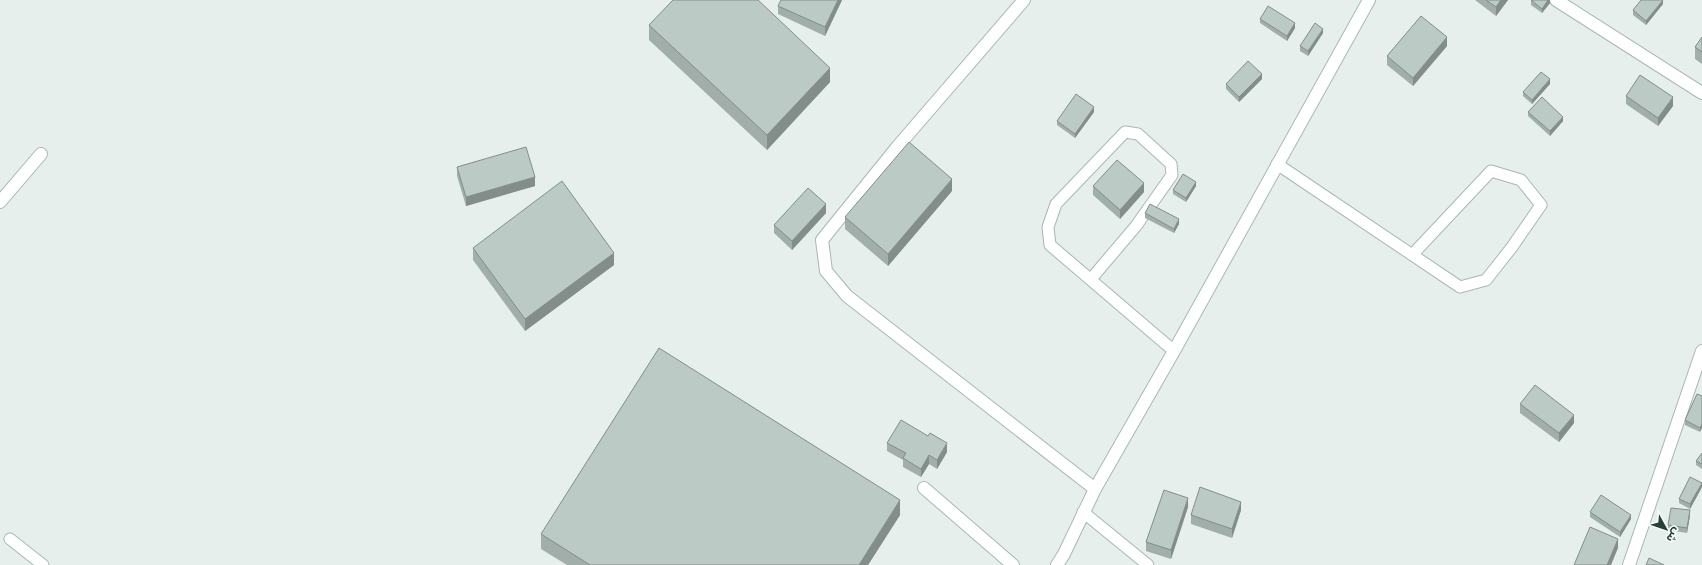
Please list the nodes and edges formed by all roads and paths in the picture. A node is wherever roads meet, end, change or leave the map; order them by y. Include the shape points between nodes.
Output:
1 (1024, 0) edge
2 (1369, 0) edge
3 (1556, 0) edge
4 (1702, 93) edge
5 (41, 154) dead end
6 (1277, 164) junction
7 (0, 202) edge
8 (1412, 255) junction
9 (1091, 279) junction
10 (1174, 350) junction
11 (1702, 351) edge
12 (924, 488) dead end
13 (1095, 489) junction
14 (1083, 512) junction
15 (10, 539) dead end
16 (1064, 559) edge
17 (43, 565) edge
18 (1013, 565) edge
19 (1056, 565) edge
20 (1148, 565) edge
21 (1629, 565) edge

1 - 13 street via 898,146 822,240 826,271 847,296
2 - 6 street
3 - 4 street
5 - 7 street
6 - 8 lane
6 - 10 street
8 - 8 lane via 1460,287 1486,280 1540,205 1520,180 1491,171
9 - 9 lane via 1136,226 1172,175 1171,164 1138,134 1125,132 1056,204 1048,227 1050,246
9 - 10 lane
10 - 13 street
11 - 21 street
12 - 18 street
13 - 14 street
14 - 16 street
14 - 20 lane
15 - 17 lane
16 - 19 street

